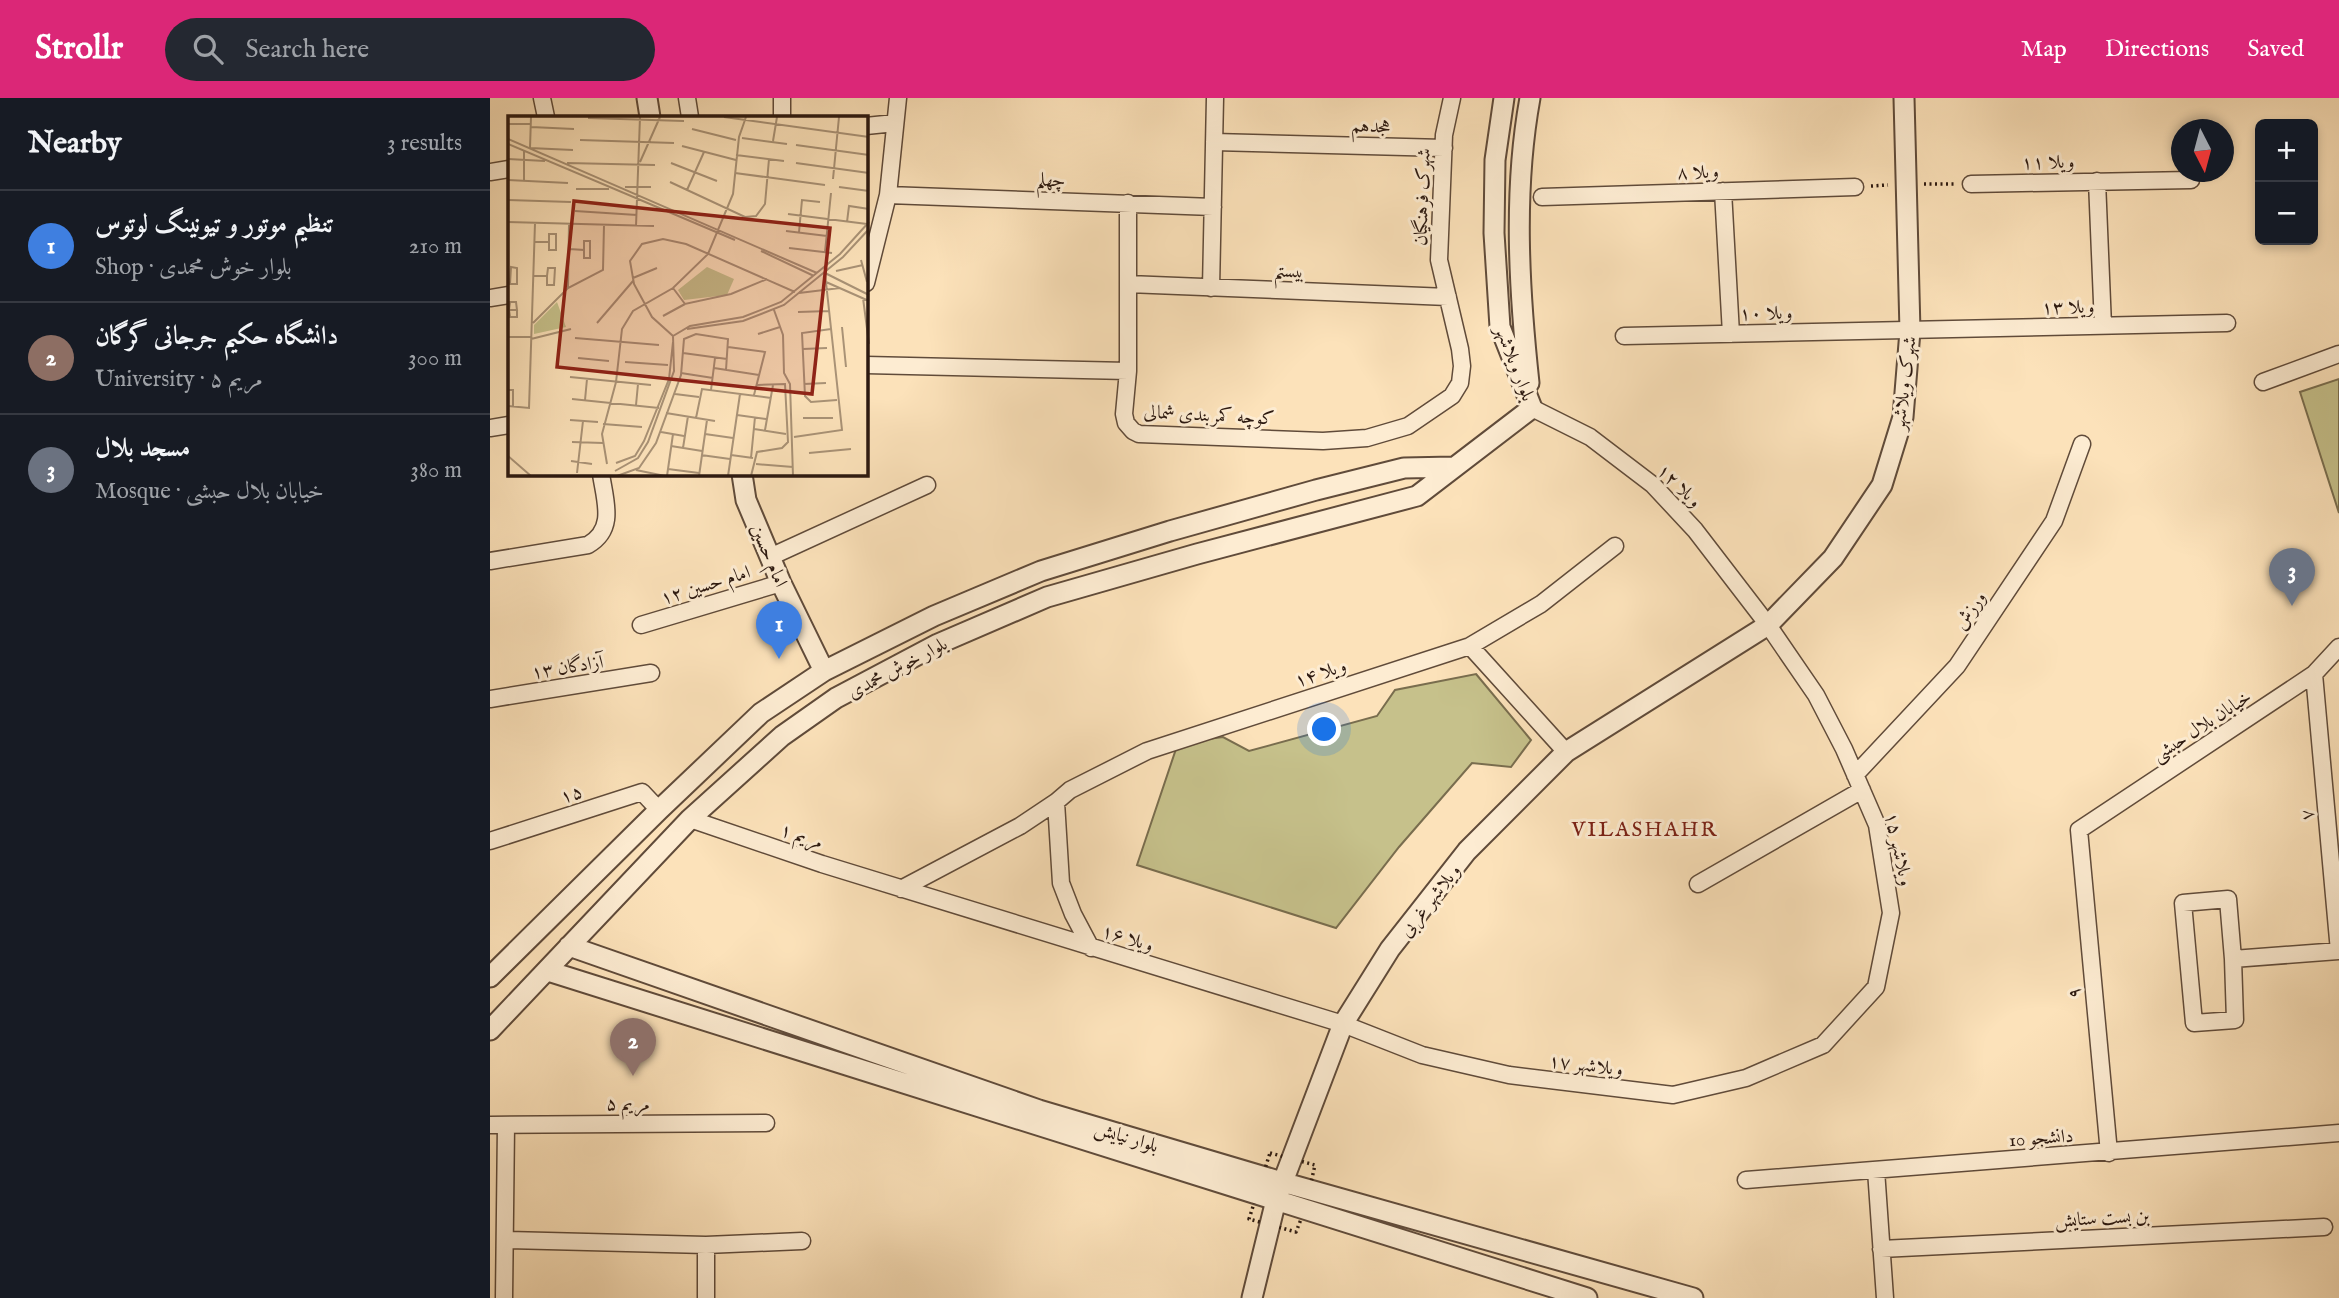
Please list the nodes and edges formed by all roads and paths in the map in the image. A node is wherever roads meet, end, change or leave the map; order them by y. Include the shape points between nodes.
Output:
1 (542, 98) edge
2 (647, 98) edge
3 (687, 98) edge
4 (782, 98) edge
5 (898, 98) edge
6 (1215, 98) edge
7 (1452, 98) edge
8 (1504, 98) edge
9 (1530, 98) edge
10 (1904, 98) edge
11 (546, 116) edge
12 (650, 116) edge
13 (690, 116) edge
14 (782, 116) edge
15 (895, 123) junction
16 (868, 126) edge
17 (1214, 142) junction
18 (1444, 148) junction
19 (508, 169) edge
20 (490, 172) edge
21 (2171, 180) edge
22 (2096, 181) junction
23 (1905, 184) junction
24 (1971, 184) joint
25 (1855, 187) joint
26 (1723, 191) junction
27 (888, 195) junction
28 (1542, 197) dead end
29 (1129, 203) junction
30 (1213, 207) junction
31 (868, 276) edge
32 (1128, 284) junction
33 (1211, 288) junction
34 (508, 295) edge
35 (1448, 297) junction
36 (490, 298) edge
37 (2227, 323) dead end
38 (2103, 326) junction
39 (1910, 331) junction
40 (1731, 334) junction
41 (1624, 335) dead end
42 (2339, 354) edge
43 (868, 365) edge
44 (1128, 371) junction
45 (2263, 382) dead end
46 (1532, 408) junction
47 (508, 425) edge
48 (490, 428) edge
49 (2082, 444) dead end
50 (1453, 467) junction
51 (601, 476) edge
52 (742, 476) edge
53 (927, 485) dead end
54 (1179, 529) junction
55 (1615, 546) dead end
56 (1196, 554) junction
57 (770, 557) junction
58 (1176, 560) junction
59 (490, 561) edge
60 (781, 583) junction
61 (641, 625) dead end
62 (1768, 625) junction
63 (1470, 646) junction
64 (2339, 646) edge
65 (824, 671) junction
66 (652, 673) dead end
67 (2314, 674) junction
68 (490, 699) edge
69 (1566, 752) junction
70 (1859, 783) junction
71 (1056, 802) junction
72 (659, 810) junction
73 (690, 819) junction
74 (2079, 830) joint
75 (490, 841) edge
76 (1698, 884) dead end
77 (901, 889) junction
78 (569, 946) junction
79 (1091, 948) junction
80 (2339, 951) edge
81 (2233, 959) junction
82 (548, 971) junction
83 (491, 972) edge
84 (1343, 1024) junction
85 (490, 1030) edge
86 (836, 1040) junction
87 (1823, 1045) joint
88 (828, 1059) junction
89 (1037, 1117) junction
90 (766, 1123) dead end
91 (498, 1125) edge
92 (2339, 1133) edge
93 (2109, 1153) junction
94 (1876, 1170) junction
95 (1746, 1180) dead end
96 (1279, 1191) junction
97 (2324, 1227) dead end
98 (505, 1240) junction
99 (802, 1241) dead end
100 (706, 1245) junction
101 (1505, 1245) junction
102 (1881, 1249) junction
103 (1495, 1269) junction
104 (505, 1298) edge
105 (706, 1298) edge
106 (1252, 1298) edge
107 (1587, 1298) edge
108 (1693, 1298) edge
109 (1885, 1298) edge

1 - 11 street
2 - 12 street
3 - 13 street
4 - 14 street
5 - 15 street
6 - 17 street
7 - 18 street, شهرک فرهنگیان
8 - 46 street, بلوار ویلاشهر via 1494,233 1500,327
9 - 46 street, بلوار ویلاشهر via 1521,160 1521,237 1522,320
10 - 23 street, شهرک ویلاشهر
15 - 16 street
15 - 27 street
17 - 18 street, هجدهم
17 - 30 street
18 - 35 street, شهرک فرهنگیان via 1440,260
19 - 20 street
21 - 22 street, ۱۱ ویلا
22 - 24 street, ۱۱ ویلا
22 - 38 street
23 - 24 path
23 - 25 path
23 - 39 street, شهرک ویلاشهر
25 - 26 street, ویلا ۸
26 - 28 street, ویلا ۸
26 - 40 street
27 - 29 street, چهلم
27 - 31 street
29 - 30 street, چهلم
29 - 32 street
30 - 33 street
32 - 33 street, بیستم
32 - 44 street
33 - 35 street, بیستم
34 - 36 street
35 - 44 street, کوچه کمربندی شمالی via 1460,349 1460,383 1446,401 1408,426 1367,438 1323,441 1139,434 1126,423 1124,414
37 - 38 street, ۱۳ ویلا
38 - 39 street, ۱۳ ویلا
39 - 40 street, ۱۰ ویلا
39 - 62 street, شهرک ویلاشهر via 1903,417 1882,485 1833,558
40 - 41 street, ۱۰ ویلا
42 - 45 street
43 - 44 street
46 - 50 street
46 - 62 street, ویلا ۱۲ via 1590,437 1653,485 1695,530
47 - 48 street
49 - 70 street, ورزش via 2054,522 1957,666
50 - 54 street, بلوار خوش محمدی via 1404,468
50 - 56 street, بلوار خوش محمدی via 1417,496
51 - 59 street via 608,518 600,536 588,545
52 - 57 street, امام حسین via 746,500
53 - 57 street
54 - 56 street
54 - 58 street
54 - 65 street, بلوار خوش محمدی via 1041,571 934,616
55 - 63 street, ۱۴ ویلا via 1541,604
56 - 58 street, بلوار خوش محمدی
57 - 60 street, امام حسین
58 - 73 street, بلوار خوش محمدی via 1047,597 938,644 836,698 782,736
60 - 61 street, امام حسین ۱۲
60 - 65 street, امام حسین
62 - 69 street, ویلاشهر غربی
62 - 70 street, ویلاشهر ۱۵ via 1816,695
63 - 69 street
63 - 71 street, ۱۴ ویلا via 1147,751 1070,790
64 - 67 street, خیابان بلال حبشی
65 - 72 street, بلوار خوش محمدی via 761,713
66 - 68 street, آزادگان ۱۳
67 - 74 street, خیابان بلال حبشی
67 - 80 street, ۷
69 - 84 street, ویلاشهر غربی via 1467,851 1390,949
70 - 76 street, ورزش
70 - 87 street, ویلاشهر ۱۵ via 1877,825 1891,913 1877,987
71 - 77 street, ۱۴ ویلا
71 - 79 street via 1060,883
72 - 75 street, ۱۵ via 642,792
72 - 83 street, بلوار خوش محمدی
73 - 77 street, ۱ مریم
73 - 78 street, بلوار خوش محمدی
74 - 93 street, ۹
77 - 79 street, ۱۶ ویلا
78 - 82 street, بلوار خوش محمدی
78 - 86 street, بلوار نیایش
79 - 84 street, ۱۶ ویلا
80 - 81 street
81 - 81 street via 2228,898 2183,903 2194,1023 2235,1020
82 - 85 street, بلوار خوش محمدی
82 - 88 street, بلوار نیایش
84 - 87 street, ویلاشهر ۱۷ via 1422,1055 1509,1075 1674,1095 1746,1078
84 - 96 street, ویلاشهر غربی
86 - 88 street
86 - 89 street, بلوار نیایش
88 - 89 street, بلوار نیایش
89 - 96 street, بلوار نیایش
90 - 91 street, ۵ مریم
91 - 98 street
92 - 93 street, دانشجو 10
93 - 94 street, دانشجو 10
94 - 95 street, دانشجو 10
94 - 102 street
96 - 101 street, بلوار نیایش
96 - 103 street, بلوار نیایش
96 - 106 street, ویلاشهر غربی
97 - 102 street, بن بست ستایش
98 - 100 street
98 - 104 street
99 - 100 street
100 - 105 street
101 - 103 street
101 - 108 street, بلوار نیایش
102 - 109 street
103 - 107 street, بلوار نیایش

